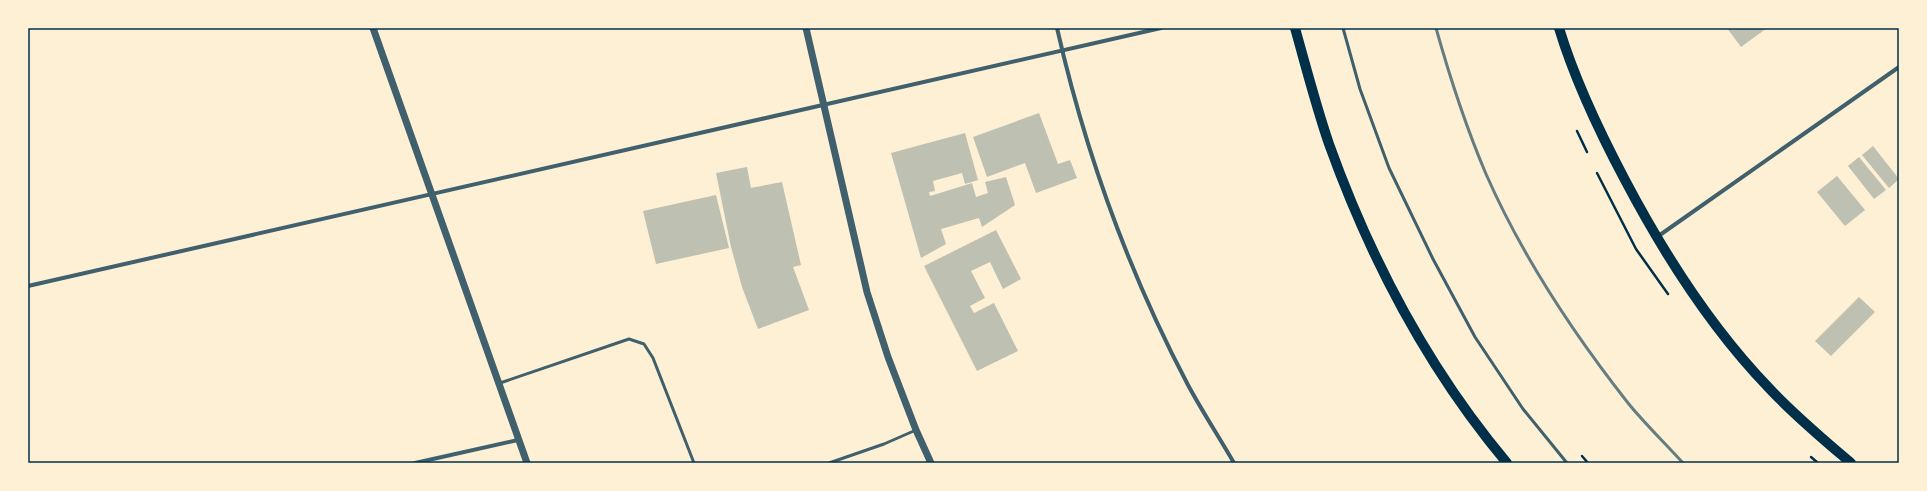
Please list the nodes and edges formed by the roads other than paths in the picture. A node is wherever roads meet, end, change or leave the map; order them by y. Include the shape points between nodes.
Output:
1 (373, 28) edge
2 (806, 28) edge
3 (1057, 28) edge
4 (1161, 28) edge
5 (1295, 28) edge
6 (1343, 28) edge
7 (1559, 28) edge
8 (1062, 50) junction
9 (1899, 67) edge
10 (824, 105) junction
11 (432, 195) junction
12 (1656, 237) junction
13 (28, 286) edge
14 (499, 384) junction
15 (916, 430) junction
16 (518, 440) junction
17 (415, 463) edge
18 (527, 463) edge
19 (694, 463) edge
20 (830, 463) edge
21 (931, 463) edge
22 (1234, 463) edge
23 (1507, 463) edge
24 (1567, 463) edge
25 (1851, 463) edge

1 - 11 street
2 - 10 street
3 - 8 street
4 - 8 street
5 - 23 main road via 1330,144 1354,206 1384,270 1417,334 1455,394
6 - 24 lane via 1360,89 1390,168 1432,259 1475,337 1523,409
7 - 12 main road via 1606,145
8 - 10 street
8 - 22 street via 1090,151 1151,310 1188,385
9 - 12 street
10 - 11 street
10 - 15 street via 867,292
11 - 13 street
11 - 14 street
12 - 25 main road via 1688,287 1727,340 1769,388
14 - 16 street
14 - 19 lane via 629,339 644,344 653,358
15 - 20 lane
15 - 21 street
16 - 17 street
16 - 18 street

